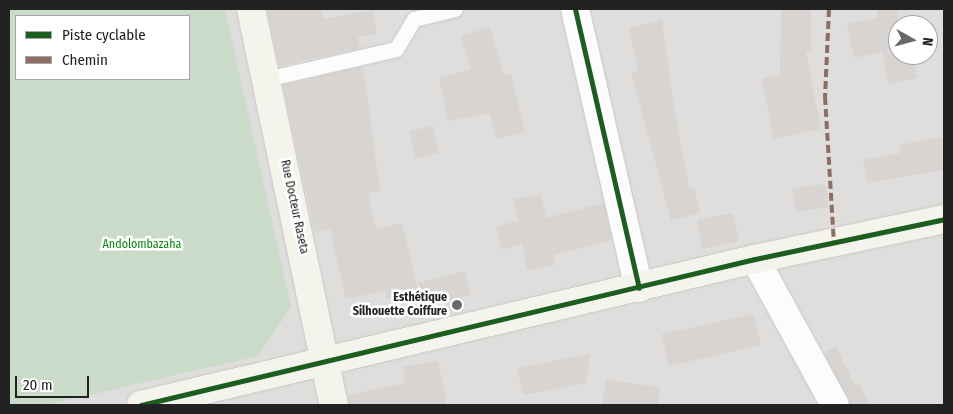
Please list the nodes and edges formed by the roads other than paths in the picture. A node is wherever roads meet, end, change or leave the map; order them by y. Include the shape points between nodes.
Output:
1 (251, 9) edge
2 (455, 9) edge
3 (575, 9) edge
4 (266, 79) junction
5 (944, 219) edge
6 (755, 259) junction
7 (639, 288) junction
8 (327, 363) junction
9 (151, 404) edge
10 (334, 405) edge
11 (835, 405) edge

1 - 4 street, Rue Docteur Raseta
2 - 4 lane via 414,19 396,49
3 - 7 street
4 - 8 street, Rue Docteur Raseta
5 - 6 street
6 - 7 street
6 - 11 street
7 - 8 street
8 - 9 street
8 - 10 street, Rue Docteur Raseta

